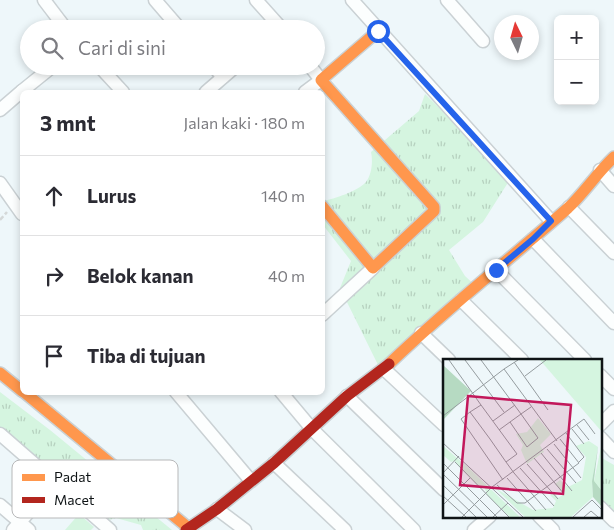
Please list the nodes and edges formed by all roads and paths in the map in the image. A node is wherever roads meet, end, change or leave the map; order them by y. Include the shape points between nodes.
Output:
1 (44, 0) edge
2 (154, 0) edge
3 (256, 0) edge
4 (352, 0) edge
5 (447, 0) edge
6 (59, 20) edge
7 (172, 20) edge
8 (273, 20) edge
9 (378, 31) junction
10 (483, 41) dead end
11 (43, 75) edge
12 (107, 75) edge
13 (225, 75) edge
14 (317, 75) edge
15 (223, 77) joint
16 (321, 80) junction
17 (25, 90) edge
18 (121, 90) edge
19 (208, 90) edge
20 (308, 90) edge
21 (20, 94) edge
22 (0, 110) edge
23 (614, 157) edge
24 (600, 170) junction
25 (0, 183) edge
26 (614, 186) edge
27 (568, 207) junction
28 (325, 210) edge
29 (20, 211) edge
30 (551, 221) junction
31 (533, 239) junction
32 (614, 253) edge
33 (373, 268) junction
34 (496, 270) junction
35 (461, 300) junction
36 (325, 312) edge
37 (614, 323) edge
38 (421, 333) junction
39 (448, 359) edge
40 (521, 359) edge
41 (584, 359) edge
42 (384, 369) junction
43 (0, 372) edge
44 (602, 377) edge
45 (20, 389) edge
46 (614, 389) edge
47 (27, 395) edge
48 (178, 395) edge
49 (283, 395) edge
50 (347, 396) junction
51 (614, 411) edge
52 (602, 423) edge
53 (443, 424) edge
54 (312, 429) junction
55 (0, 434) edge
56 (602, 440) edge
57 (614, 452) edge
58 (30, 460) edge
59 (105, 460) edge
60 (274, 463) junction
61 (251, 482) junction
62 (443, 489) edge
63 (0, 505) edge
64 (217, 509) junction
65 (602, 509) edge
66 (12, 518) edge
67 (96, 518) edge
68 (176, 518) edge
69 (541, 518) edge
70 (614, 521) edge
71 (189, 529) edge
72 (110, 530) edge
73 (245, 530) edge
74 (345, 530) edge
75 (414, 530) edge
76 (553, 530) edge

1 - 6 street
2 - 7 street
3 - 8 street
4 - 9 street
5 - 10 street
9 - 16 street
9 - 30 street
11 - 17 street
12 - 18 street
13 - 15 street
14 - 16 street
15 - 19 street
16 - 20 street
16 - 33 street via 434,207 433,214
21 - 22 street
23 - 24 street
24 - 26 street
24 - 27 street
25 - 29 street
27 - 30 street
27 - 32 street
28 - 33 street
30 - 31 street
31 - 34 street
31 - 37 street
33 - 36 street
34 - 35 street
34 - 41 street
35 - 38 street
35 - 40 street
38 - 39 street
38 - 42 street
42 - 50 street
42 - 53 street
43 - 45 street
44 - 46 street
47 - 59 street
48 - 61 street
49 - 54 street
50 - 54 street
50 - 62 street
51 - 52 street
54 - 60 street
54 - 75 street
55 - 58 street
56 - 57 street
60 - 61 street
60 - 74 street
61 - 64 street
63 - 66 street
64 - 71 street
64 - 73 street
65 - 70 street
67 - 72 street
68 - 71 street
69 - 76 street

